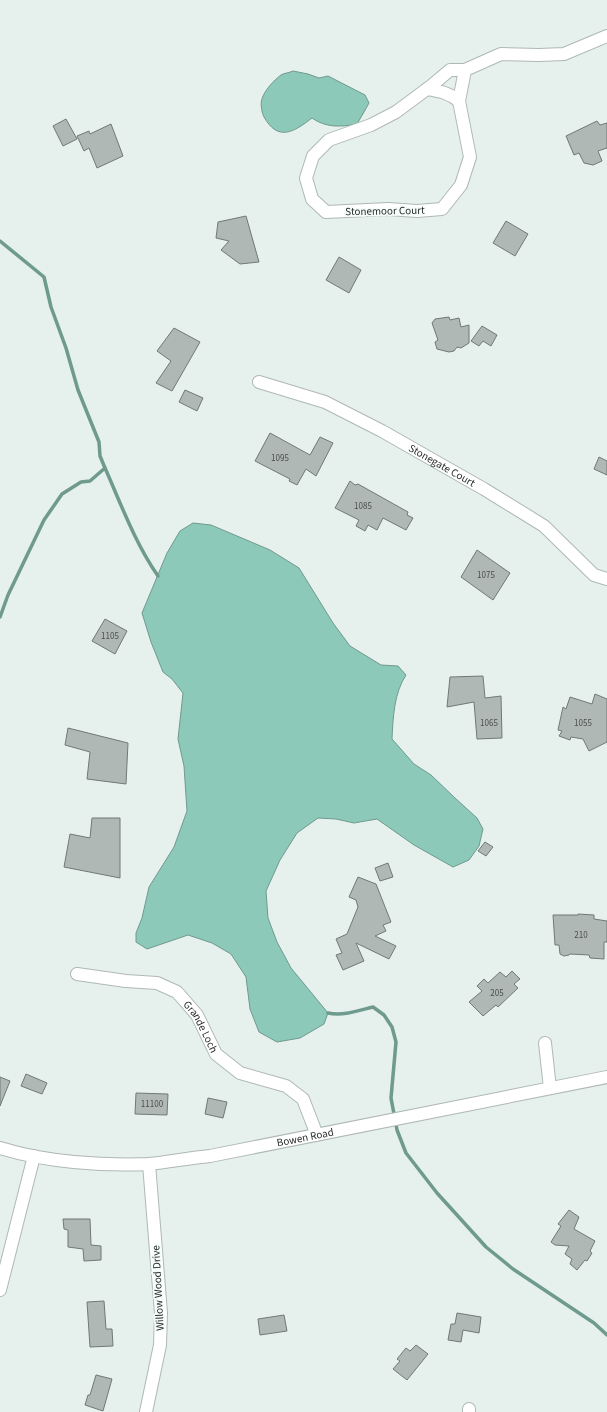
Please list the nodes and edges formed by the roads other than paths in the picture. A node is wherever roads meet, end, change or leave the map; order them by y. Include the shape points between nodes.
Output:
1 (607, 36) edge
2 (465, 70) junction
3 (427, 89) junction
4 (459, 101) junction
5 (259, 382) dead end
6 (607, 579) edge
7 (77, 974) dead end
8 (545, 1043) dead end
9 (607, 1077) edge
10 (550, 1088) junction
11 (316, 1135) junction
12 (0, 1148) edge
13 (34, 1156) junction
14 (149, 1164) junction
15 (0, 1290) edge
16 (146, 1412) edge

1 - 2 street, Stonemoor Court via 564,54 502,54
2 - 3 street, Stonemoor Court via 450,70
2 - 4 street, Stonemoor Court
3 - 4 street via 450,94
3 - 4 street, Stonemoor Court via 396,112 371,125 329,140 313,156 306,178 312,199 326,212 442,210 461,185 470,157
5 - 6 street, Stonegate Court via 325,402 382,431 544,526 594,575
7 - 11 street, Grande Loch via 157,983 177,992 197,1015 216,1054 240,1073 286,1086 303,1098
8 - 10 street
9 - 10 street, Bowen Road
10 - 11 street, Bowen Road
11 - 14 street, Bowen Road via 210,1156
12 - 13 street, Bowen Road
13 - 14 street, Bowen Road via 91,1163
13 - 15 street
14 - 16 street, Willow Wood Drive via 161,1313 160,1345

